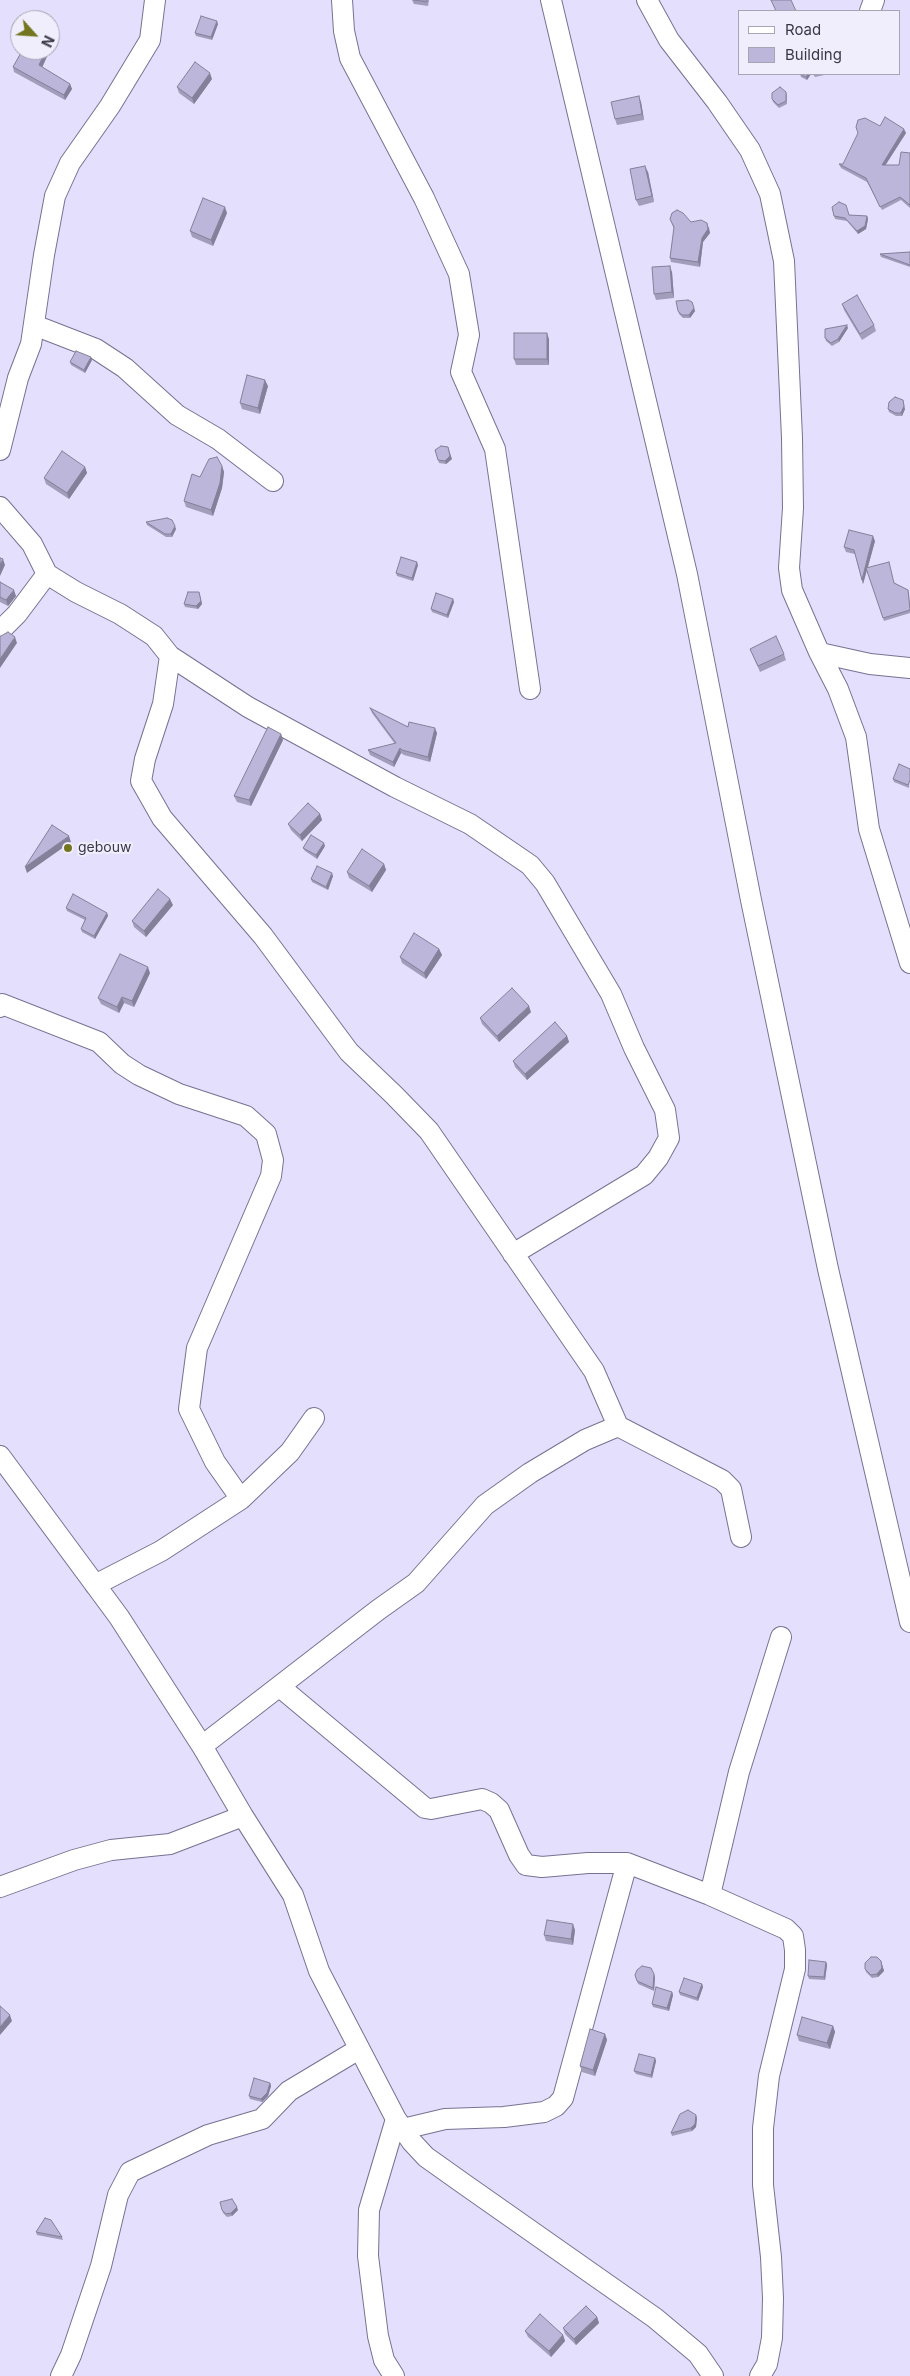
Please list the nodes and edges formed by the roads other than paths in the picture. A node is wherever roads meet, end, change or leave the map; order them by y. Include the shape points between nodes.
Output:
1 (155, 0) edge
2 (342, 0) edge
3 (551, 0) edge
4 (647, 0) edge
5 (34, 325) junction
6 (0, 450) edge
7 (273, 481) dead end
8 (0, 507) edge
9 (47, 574) junction
10 (0, 631) edge
11 (820, 653) junction
12 (170, 656) junction
13 (910, 668) edge
14 (530, 689) dead end
15 (910, 963) edge
16 (0, 1007) edge
17 (513, 1254) junction
18 (314, 1418) dead end
19 (618, 1426) junction
20 (0, 1456) edge
21 (241, 1499) junction
22 (741, 1537) dead end
23 (95, 1584) junction
24 (910, 1622) edge
25 (780, 1637) dead end
26 (280, 1687) junction
27 (202, 1746) junction
28 (243, 1816) junction
29 (627, 1863) junction
30 (0, 1887) edge
31 (710, 1895) junction
32 (359, 2049) junction
33 (400, 2124) junction
34 (61, 2376) edge
35 (394, 2376) edge
36 (713, 2376) edge
37 (760, 2376) edge

1 - 5 street via 150,40 70,164 55,196
2 - 14 street via 350,58 424,198 459,274 469,335 461,372 494,449
3 - 24 street via 687,574 828,1269
4 - 11 street via 669,40 750,150 770,194 784,261 792,448 792,590
5 - 6 street
5 - 7 street via 96,349 126,368 177,415 218,439
8 - 9 street via 32,544
9 - 10 street
9 - 12 street via 154,636
11 - 13 street via 870,664
11 - 15 street via 856,737 870,830
12 - 17 street via 163,704 141,781 157,810 262,936 349,1052 429,1131
12 - 17 street via 248,707 470,824 530,865 545,883 611,994 665,1110 669,1138 644,1175
16 - 21 street via 2,1004 99,1042 139,1075 179,1094 246,1116 266,1134 273,1160 271,1176 197,1348 189,1409 215,1462
17 - 19 street via 594,1371
18 - 21 street via 290,1452
19 - 22 street via 722,1480 731,1489
19 - 26 street via 585,1440 530,1472 485,1504 416,1583
20 - 23 street
21 - 23 street via 161,1551
23 - 27 street
25 - 31 street via 739,1772
26 - 27 street
26 - 29 street via 425,1808 482,1799 491,1803 499,1810 526,1864 542,1867
27 - 28 street
28 - 30 street via 170,1844 111,1850
28 - 32 street via 293,1895 319,1972
29 - 31 street
29 - 33 street via 563,2098 544,2112
31 - 37 street via 786,1929 793,1936 796,1950 795,1969 769,2076 763,2128 763,2185 773,2298 772,2338 767,2364
32 - 33 street
32 - 34 street via 288,2091 262,2120 208,2135 130,2172 118,2195 101,2266 71,2356
33 - 35 street via 368,2210 368,2256 378,2336 384,2360
33 - 36 street via 426,2156 654,2318 698,2354

